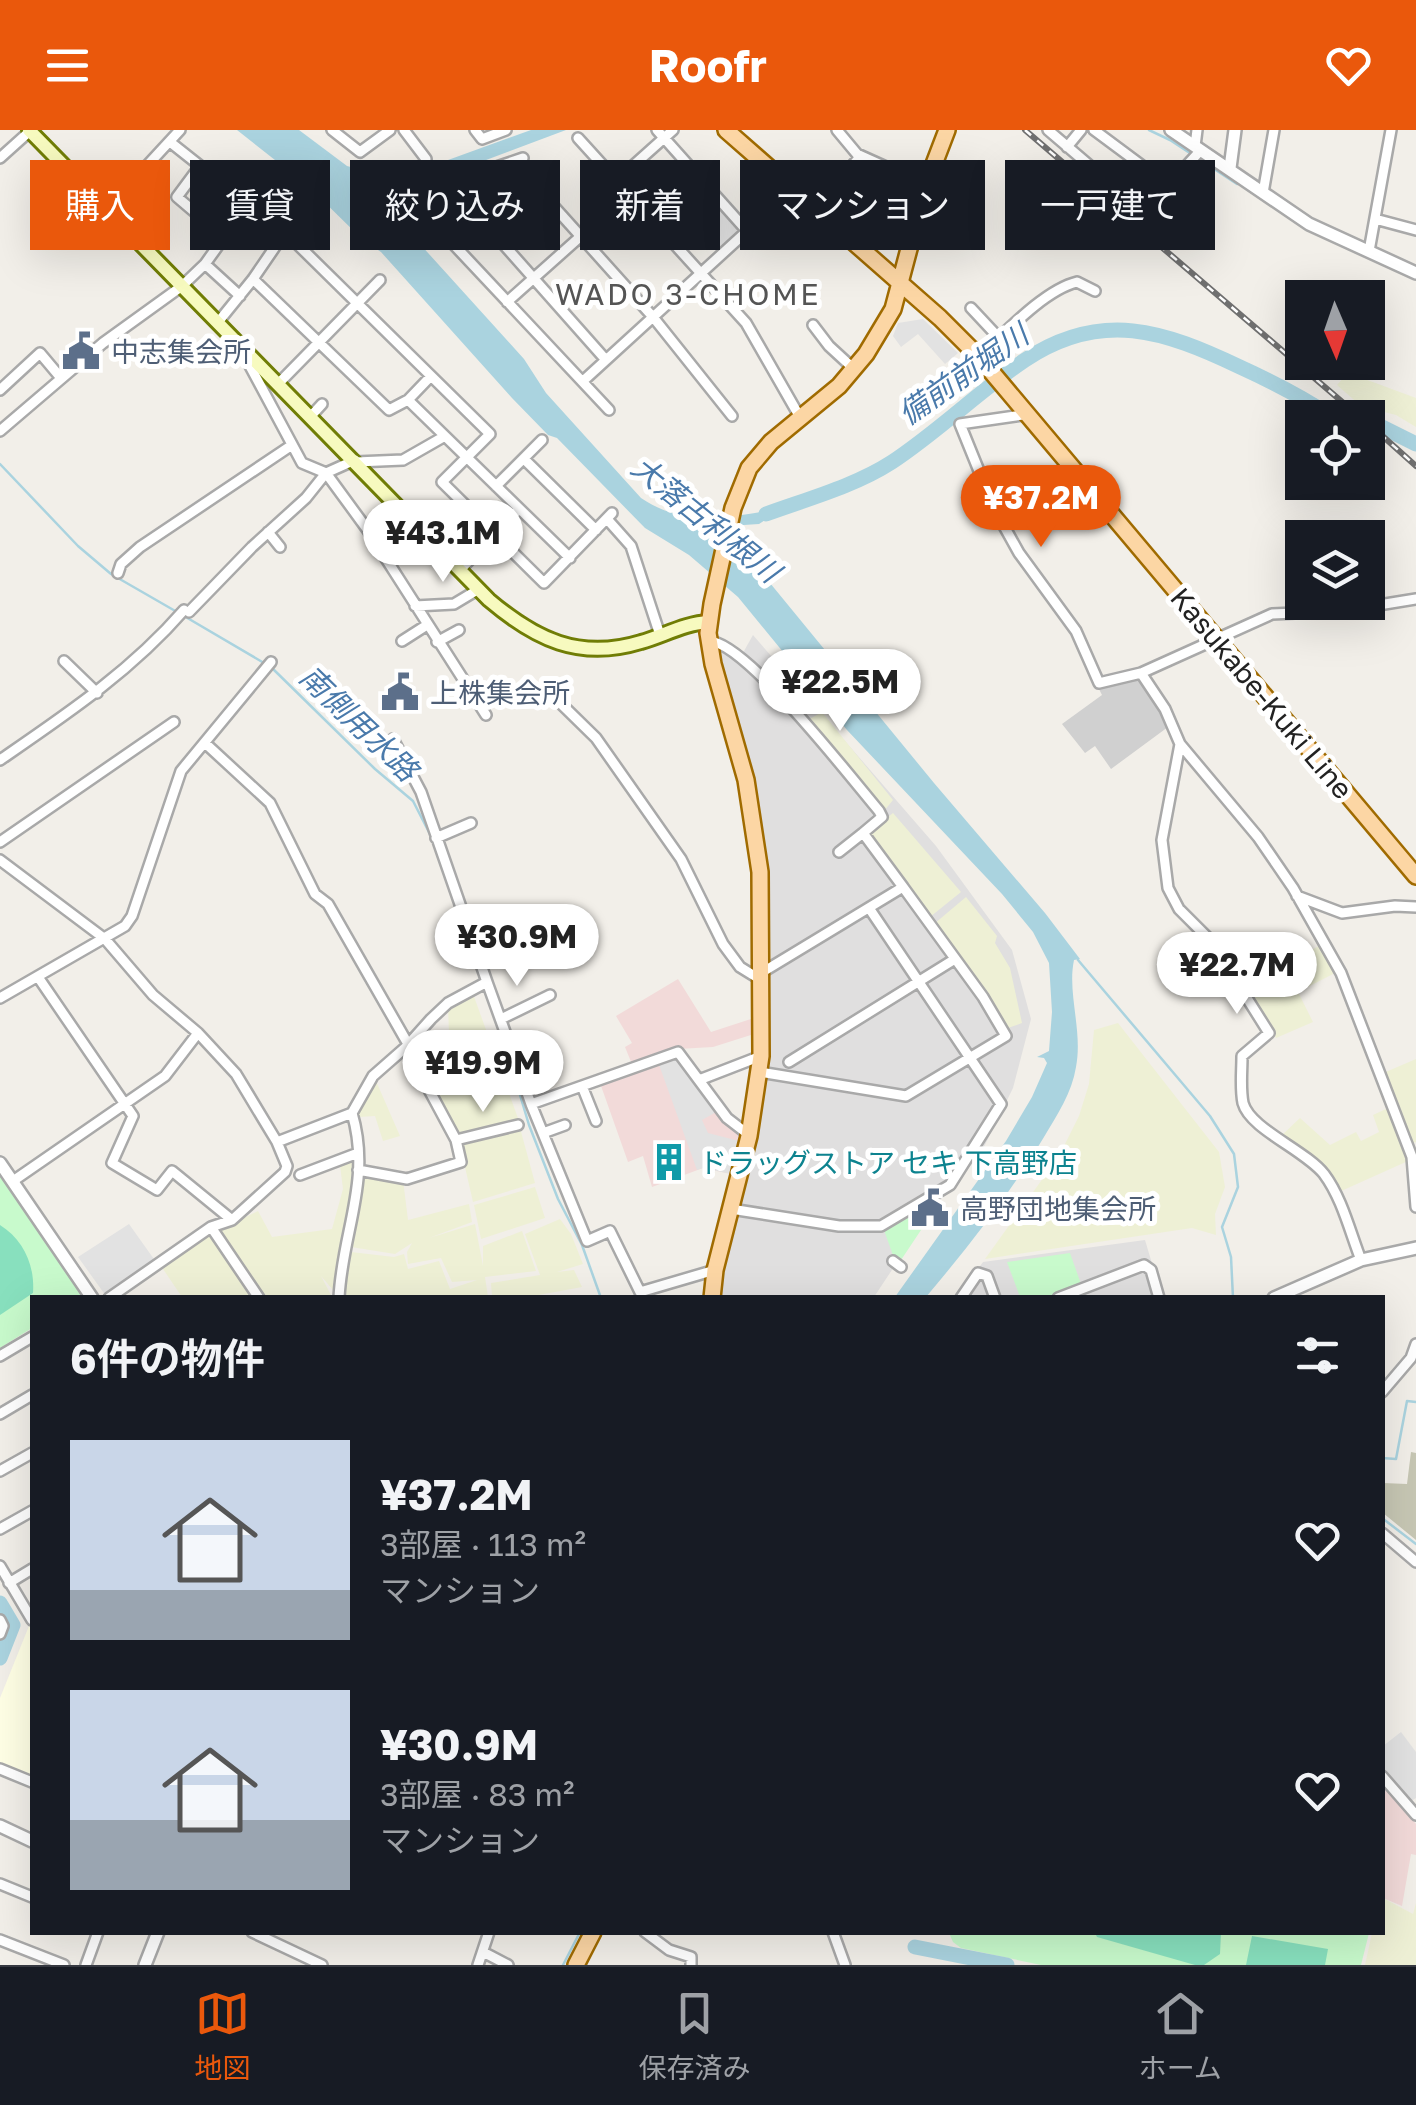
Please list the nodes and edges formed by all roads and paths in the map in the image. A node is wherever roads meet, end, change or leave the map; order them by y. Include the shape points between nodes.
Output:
1 (30, 130) edge
2 (180, 130) edge
3 (332, 130) edge
4 (390, 130) edge
5 (404, 130) edge
6 (476, 130) edge
7 (506, 130) edge
8 (674, 130) edge
9 (726, 130) edge
10 (837, 130) edge
11 (948, 130) edge
12 (1048, 130) edge
13 (1081, 130) edge
14 (1094, 130) edge
15 (1171, 130) edge
16 (1197, 130) edge
17 (1235, 130) edge
18 (1274, 130) edge
19 (1391, 130) edge
20 (660, 134) edge
21 (578, 138) dead end
22 (170, 142) junction
23 (1067, 147) junction
24 (1198, 148) junction
25 (861, 156) junction
26 (0, 158) edge
27 (426, 159) dead end
28 (59, 160) edge
29 (153, 160) edge
30 (192, 160) edge
31 (597, 160) edge
32 (636, 160) edge
33 (759, 160) edge
34 (857, 160) edge
35 (870, 160) edge
36 (936, 160) edge
37 (1083, 160) edge
38 (1134, 160) edge
39 (1188, 160) edge
40 (1230, 168) junction
41 (190, 180) edge
42 (1263, 193) junction
43 (190, 209) edge
44 (560, 213) edge
45 (1375, 219) junction
46 (740, 224) edge
47 (1416, 230) edge
48 (580, 236) edge
49 (580, 238) edge
50 (740, 239) edge
51 (147, 250) edge
52 (214, 250) edge
53 (274, 250) edge
54 (303, 250) edge
55 (459, 250) edge
56 (508, 250) edge
57 (593, 250) edge
58 (679, 250) edge
59 (862, 250) edge
60 (910, 250) edge
61 (1370, 251) junction
62 (204, 264) junction
63 (1416, 272) edge
64 (701, 274) junction
65 (253, 278) junction
66 (534, 279) junction
67 (380, 280) dead end
68 (902, 285) junction
69 (182, 286) junction
70 (1095, 291) dead end
71 (240, 296) junction
72 (508, 302) junction
73 (356, 303) junction
74 (971, 308) dead end
75 (653, 317) junction
76 (219, 321) junction
77 (813, 325) dead end
78 (1000, 339) junction
79 (320, 342) junction
80 (244, 347) junction
81 (980, 356) junction
82 (606, 360) junction
83 (854, 370) junction
84 (431, 376) junction
85 (61, 378) junction
86 (582, 381) junction
87 (280, 384) junction
88 (0, 390) edge
89 (408, 400) junction
90 (322, 404) dead end
91 (609, 410) dead end
92 (1029, 414) junction
93 (311, 416) junction
94 (732, 416) dead end
95 (800, 419) junction
96 (0, 432) edge
97 (445, 436) junction
98 (542, 440) dead end
99 (292, 445) junction
100 (467, 458) junction
101 (524, 459) junction
102 (356, 461) junction
103 (326, 473) junction
104 (496, 486) junction
105 (519, 509) junction
106 (596, 530) junction
107 (268, 532) junction
108 (425, 534) junction
109 (496, 534) junction
110 (280, 546) dead end
111 (386, 557) junction
112 (570, 558) junction
113 (460, 570) junction
114 (118, 572) dead end
115 (478, 589) junction
116 (1416, 598) edge
117 (415, 606) junction
118 (709, 622) junction
119 (427, 624) junction
120 (459, 630) dead end
121 (660, 635) junction
122 (1216, 639) junction
123 (402, 641) dead end
124 (709, 641) junction
125 (437, 642) junction
126 (64, 661) dead end
127 (271, 662) dead end
128 (1140, 673) junction
129 (548, 691) dead end
130 (97, 694) junction
131 (486, 716) dead end
132 (174, 722) dead end
133 (394, 738) dead end
134 (205, 743) junction
135 (1180, 744) junction
136 (0, 760) edge
137 (471, 824) dead end
138 (863, 833) junction
139 (436, 838) junction
140 (0, 842) edge
141 (839, 852) dead end
142 (0, 860) edge
143 (1416, 876) edge
144 (903, 886) junction
145 (1297, 896) junction
146 (869, 908) junction
147 (1416, 908) edge
148 (104, 939) junction
149 (955, 959) junction
150 (761, 976) junction
151 (38, 977) junction
152 (486, 982) junction
153 (920, 983) junction
154 (550, 995) dead end
155 (0, 998) edge
156 (501, 1019) junction
157 (198, 1033) junction
158 (407, 1046) junction
159 (970, 1058) junction
160 (789, 1062) dead end
161 (761, 1064) junction
162 (698, 1080) junction
163 (582, 1086) junction
164 (125, 1104) junction
165 (531, 1104) junction
166 (352, 1113) junction
167 (596, 1120) dead end
168 (518, 1125) dead end
169 (565, 1125) dead end
170 (542, 1133) junction
171 (749, 1136) junction
172 (456, 1140) junction
173 (277, 1142) junction
174 (358, 1153) junction
175 (0, 1163) edge
176 (358, 1170) junction
177 (300, 1175) dead end
178 (13, 1182) junction
179 (1416, 1207) edge
180 (731, 1209) junction
181 (232, 1220) junction
182 (211, 1228) junction
183 (1416, 1248) edge
184 (1360, 1260) junction
185 (715, 1270) junction
186 (90, 1295) edge
187 (113, 1295) edge
188 (257, 1295) edge
189 (340, 1295) edge
190 (712, 1295) edge
191 (963, 1295) edge
192 (994, 1295) edge
193 (1066, 1295) edge
194 (1158, 1295) edge
195 (1281, 1295) edge
196 (30, 1338) edge
197 (1416, 1344) edge
198 (0, 1356) edge
199 (1413, 1358) edge
200 (1385, 1389) edge
201 (30, 1396) edge
202 (0, 1414) edge
203 (30, 1454) edge
204 (0, 1472) edge
205 (30, 1512) edge
206 (0, 1529) edge
207 (1385, 1536) edge
208 (1416, 1562) edge
209 (0, 1566) edge
210 (30, 1570) edge
211 (10, 1582) junction
212 (30, 1617) edge
213 (0, 1620) edge
214 (0, 1634) edge
215 (0, 1769) edge
216 (1385, 1779) edge
217 (30, 1781) edge
218 (1416, 1815) edge
219 (0, 1826) edge
220 (30, 1840) edge
221 (0, 1884) edge
222 (30, 1896) edge
223 (97, 1935) edge
224 (157, 1935) edge
225 (258, 1935) edge
226 (487, 1935) edge
227 (591, 1935) edge
228 (649, 1935) edge
229 (834, 1935) edge
230 (0, 1940) edge
231 (483, 1952) junction
232 (64, 1965) edge
233 (86, 1965) edge
234 (144, 1965) edge
235 (322, 1965) edge
236 (478, 1965) edge
237 (508, 1965) edge
238 (576, 1965) edge
239 (691, 1965) edge
240 (845, 1965) edge

1 - 26 street
1 - 28 main road
2 - 22 street
3 - 4 street via 360,152
5 - 27 street
6 - 7 street via 482,138
8 - 20 street
9 - 33 main road, Kasukabe-Kuki Line
10 - 25 street
11 - 36 main road
12 - 23 street
13 - 23 street
14 - 38 street
15 - 24 street
16 - 24 street
17 - 40 street
18 - 42 street
19 - 45 street
20 - 32 street
20 - 46 street via 688,174
21 - 31 street
22 - 29 street
22 - 30 street
23 - 37 street
24 - 39 street
24 - 40 street
25 - 34 street
25 - 35 street
40 - 42 street
41 - 43 street via 177,198
42 - 61 street via 1309,224
44 - 48 street
45 - 47 street
45 - 61 street
49 - 66 street
50 - 64 street
51 - 69 main road
52 - 62 street
53 - 65 street
54 - 73 street
55 - 72 street
56 - 66 street
57 - 75 street
58 - 64 street
59 - 68 main road, Kasukabe-Kuki Line
60 - 68 main road
61 - 63 street
62 - 69 street
62 - 71 street
64 - 75 street
64 - 95 street via 752,332
65 - 71 street
65 - 79 street
66 - 72 street
66 - 82 street
67 - 73 street
68 - 81 main road, Kasukabe-Kuki Line
68 - 83 main road
69 - 76 main road
69 - 85 street
70 - 78 street via 1066,286
71 - 76 street
72 - 86 street
73 - 79 street
73 - 84 street
74 - 78 street
75 - 82 street
75 - 94 street
76 - 80 main road
77 - 83 street
78 - 81 street
79 - 87 street
79 - 89 street via 389,410
80 - 87 main road
80 - 99 street via 242,355
81 - 92 main road, Kasukabe-Kuki Line
82 - 86 street
83 - 95 main road
84 - 89 street
84 - 100 street via 490,434
85 - 88 street via 40,354
85 - 96 street
86 - 91 street
87 - 93 main road
89 - 97 street
90 - 93 street
92 - 122 main road, Kasukabe-Kuki Line
92 - 128 street via 960,424 998,515 1076,630 1099,684
93 - 102 main road
95 - 118 main road via 771,442 743,479
97 - 100 street
97 - 102 street via 403,460
98 - 101 street
99 - 103 street via 302,463
99 - 114 street via 140,547
100 - 104 street
100 - 109 street via 442,482
101 - 104 street
101 - 106 street
102 - 103 street
102 - 108 main road
103 - 107 street
103 - 111 street
104 - 105 street
105 - 109 street
105 - 112 street
106 - 112 street
106 - 121 street via 609,516 632,546
107 - 110 street
107 - 130 street
108 - 111 street
108 - 113 main road
109 - 112 street via 544,583
109 - 113 street
111 - 117 street
113 - 115 main road
115 - 117 street via 454,604
115 - 121 main road via 520,626 575,648 606,649
116 - 122 street via 1332,612 1281,612
117 - 119 street
118 - 121 main road
118 - 124 main road
119 - 123 street
119 - 125 street
120 - 125 street
122 - 128 street
122 - 143 main road, Kasukabe-Kuki Line
124 - 138 street via 743,659 879,811 882,817
124 - 150 main road via 746,780 760,872
125 - 131 street
126 - 130 street
127 - 134 street
128 - 135 street
129 - 150 street via 596,738 681,858 740,967
130 - 136 street
132 - 140 street
133 - 139 street
134 - 148 street via 175,785 132,916
134 - 158 street via 270,804 315,894 328,904
135 - 145 street via 1258,837
135 - 184 street via 1162,840 1168,888 1269,1033 1242,1056 1244,1107 1323,1173
137 - 139 street
138 - 141 street
138 - 144 street
139 - 152 street
142 - 148 street
144 - 146 street
144 - 149 street
145 - 147 street via 1342,913
145 - 179 street via 1356,1004 1412,1157
146 - 150 street
146 - 153 street
148 - 151 street
148 - 157 street
149 - 153 street
149 - 159 street via 1006,1036
150 - 161 main road
151 - 155 street
151 - 164 street
152 - 156 street
152 - 158 street via 448,1003
153 - 159 street
153 - 160 street
154 - 156 street
156 - 165 street
157 - 164 street via 165,1076
157 - 173 street via 236,1074
158 - 166 street via 374,1076
158 - 172 street
159 - 161 street via 906,1096
159 - 180 street via 1001,1104 950,1186 882,1226
161 - 162 street
161 - 171 main road
162 - 163 street via 678,1052
162 - 171 street
163 - 165 street
163 - 167 street
164 - 178 street
164 - 181 street via 133,1116 112,1164 157,1190 172,1171
165 - 170 street
166 - 173 street
166 - 174 street
168 - 172 street
169 - 170 street
170 - 185 street via 588,1241 610,1231 640,1292
171 - 180 main road
172 - 176 street via 460,1162 407,1178
173 - 181 street via 285,1172
174 - 176 street
174 - 177 street
175 - 178 street
176 - 189 street
178 - 186 street
180 - 185 main road
181 - 182 street
182 - 187 street
182 - 188 street
183 - 184 street
184 - 195 street
185 - 190 main road
191 - 192 street via 978,1274 987,1276
193 - 194 street via 1144,1265
196 - 198 street
197 - 199 street
199 - 200 street
201 - 202 street
203 - 204 street
205 - 206 street
207 - 208 street
209 - 211 street
210 - 211 street
211 - 212 street
213 - 214 street
215 - 217 street
216 - 218 street
219 - 220 street
221 - 222 street
223 - 233 street
224 - 234 street
225 - 235 street
226 - 231 street
227 - 238 main road
228 - 239 street via 692,1956
229 - 240 street
230 - 232 street
231 - 236 street
231 - 237 street

